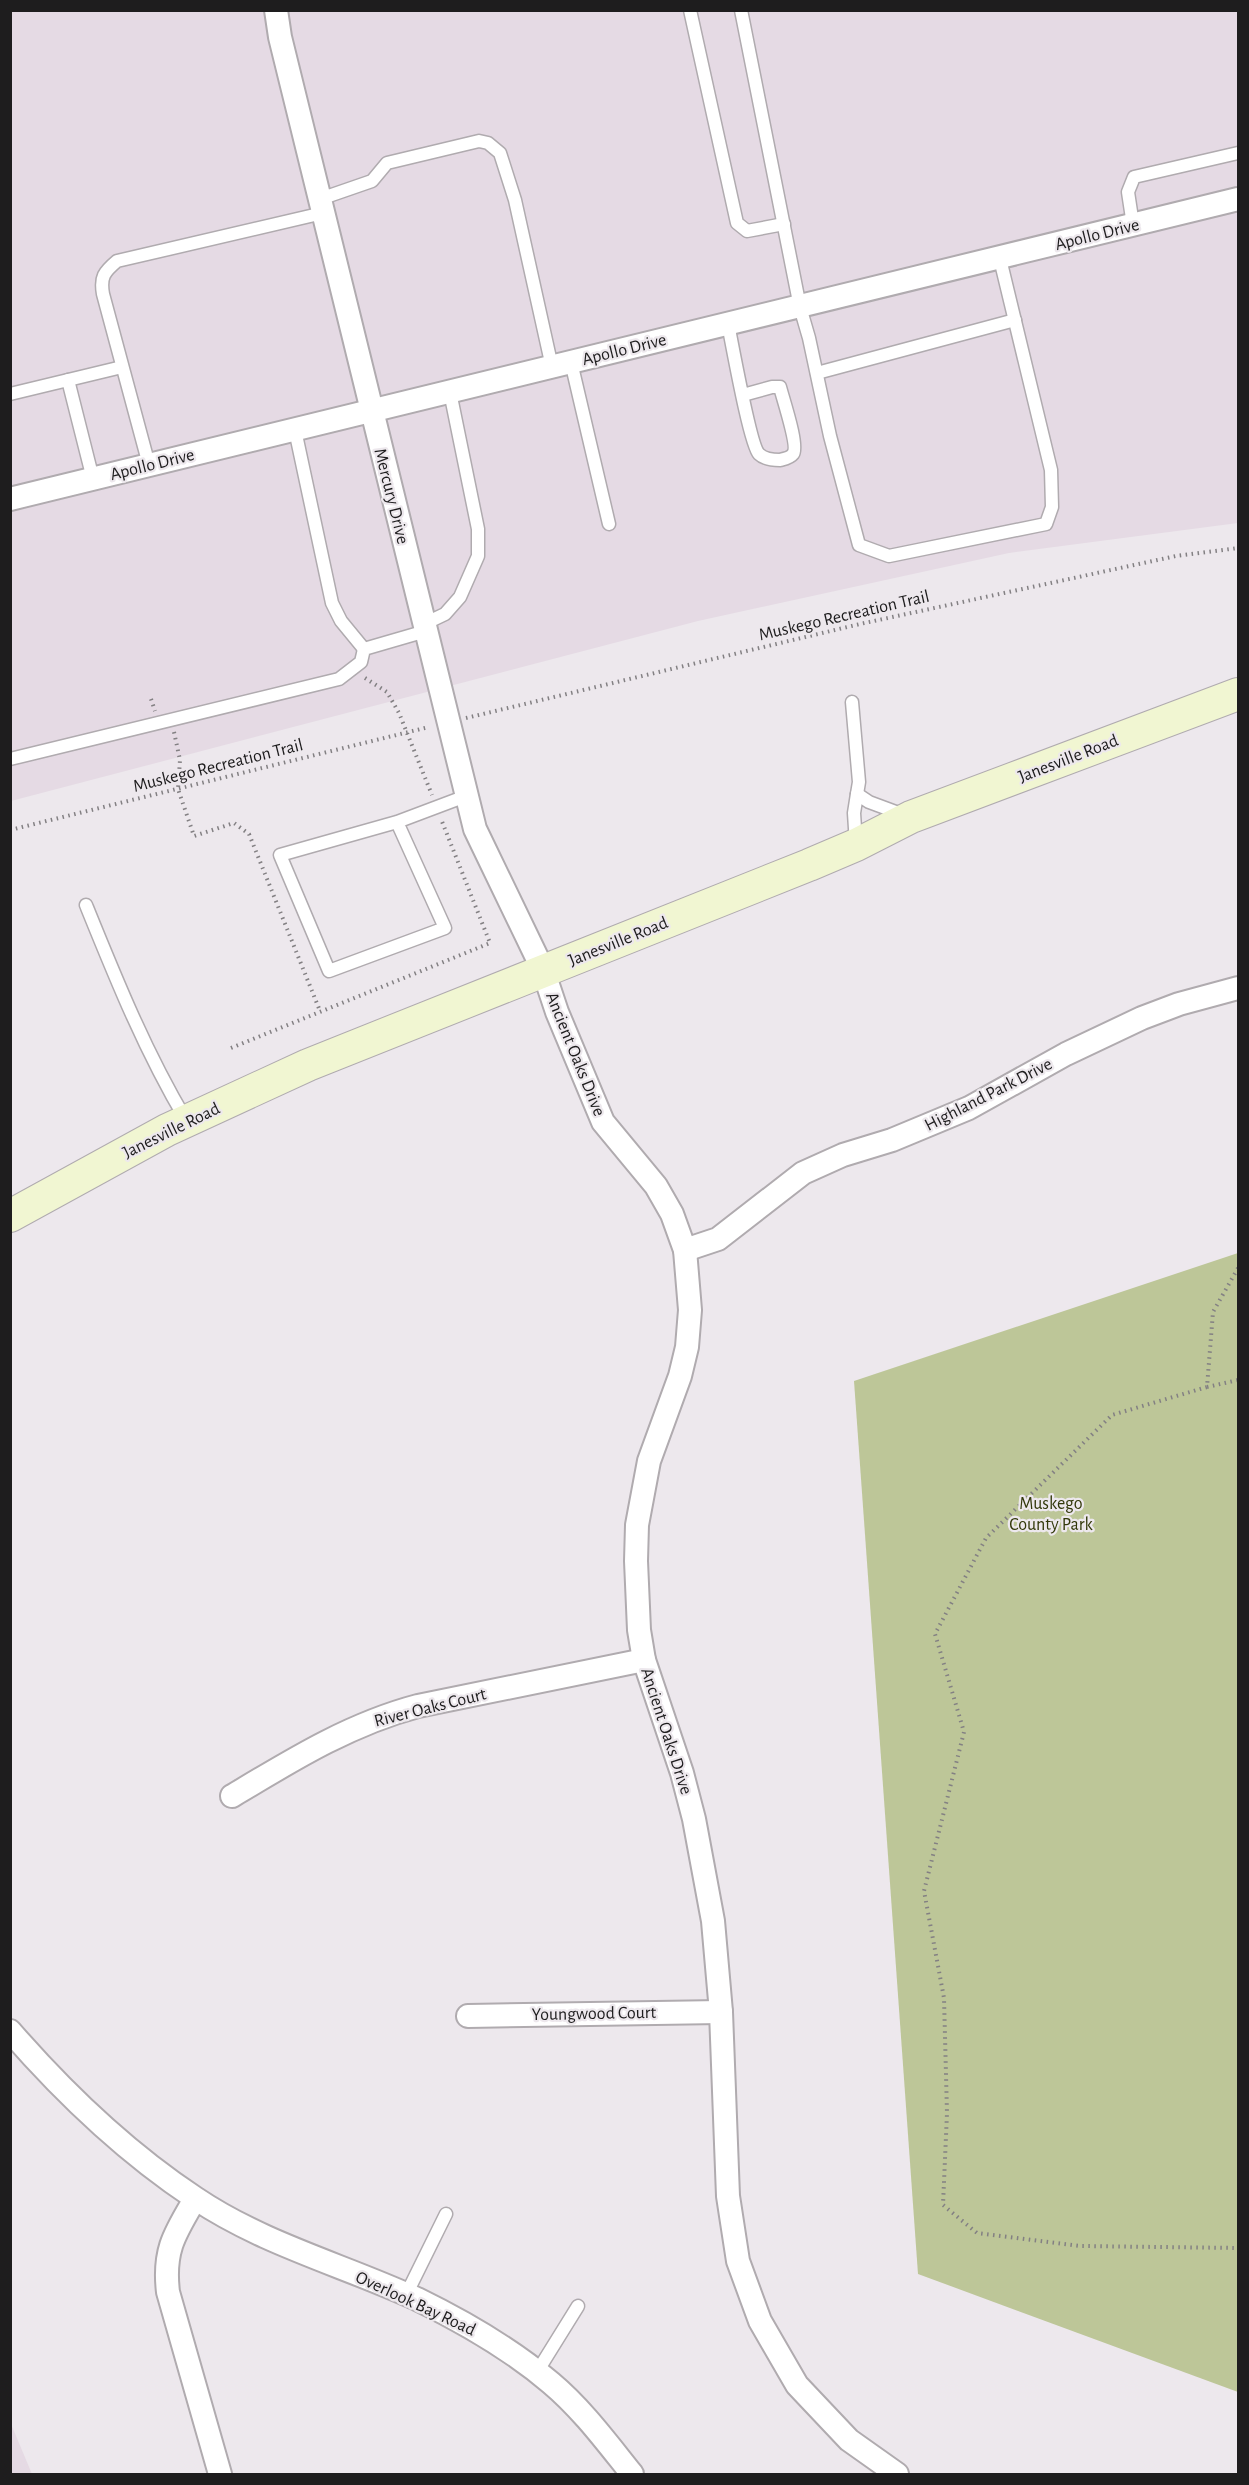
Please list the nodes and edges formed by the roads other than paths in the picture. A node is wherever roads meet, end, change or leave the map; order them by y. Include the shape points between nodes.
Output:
1 (276, 10) edge
2 (690, 10) edge
3 (741, 10) edge
4 (1239, 153) edge
5 (1239, 200) edge
6 (321, 206) junction
7 (783, 224) junction
8 (1132, 225) junction
9 (1000, 259) junction
10 (800, 307) junction
11 (1015, 320) junction
12 (728, 324) junction
13 (562, 365) junction
14 (123, 367) junction
15 (817, 373) junction
16 (68, 380) junction
17 (450, 392) junction
18 (10, 394) edge
19 (743, 395) junction
20 (371, 411) junction
21 (295, 430) junction
22 (149, 465) junction
23 (93, 479) junction
24 (10, 499) edge
25 (609, 524) dead end
26 (425, 627) junction
27 (364, 649) junction
28 (1239, 694) edge
29 (852, 702) dead end
30 (10, 759) edge
31 (857, 794) junction
32 (466, 796) junction
33 (911, 818) junction
34 (397, 822) junction
35 (856, 845) junction
36 (86, 904) dead end
37 (543, 970) junction
38 (1239, 987) edge
39 (187, 1121) junction
40 (10, 1215) edge
41 (685, 1250) junction
42 (644, 1660) junction
43 (232, 1796) dead end
44 (721, 2012) junction
45 (468, 2016) dead end
46 (10, 2031) edge
47 (195, 2199) junction
48 (446, 2214) dead end
49 (406, 2295) junction
50 (578, 2306) dead end
51 (537, 2372) junction
52 (220, 2475) edge
53 (632, 2475) edge
54 (897, 2475) edge

1 - 6 street, Mercury Drive
2 - 7 lane via 737,223 747,231
3 - 7 lane
4 - 8 lane via 1134,177 1128,192
5 - 8 street, Apollo Drive
6 - 13 lane via 372,181 387,163 479,141 488,143 500,153
6 - 14 lane via 117,261 100,280
6 - 20 street, Mercury Drive
7 - 10 lane
8 - 9 street, Apollo Drive
9 - 10 street, Apollo Drive
9 - 11 lane
10 - 12 street, Apollo Drive
10 - 15 lane
11 - 15 lane
11 - 15 lane via 1051,470 1052,507 1046,524 889,556 859,545
12 - 13 street, Apollo Drive
12 - 19 lane
13 - 17 street, Apollo Drive
13 - 25 lane
14 - 16 lane
14 - 22 lane
16 - 18 lane
16 - 23 lane
17 - 20 street, Apollo Drive
17 - 26 lane via 478,529 478,556 460,597 445,614
19 - 19 lane via 758,454 777,460 793,454 780,387
20 - 21 street, Apollo Drive
20 - 26 street, Mercury Drive
21 - 22 street, Apollo Drive
21 - 27 lane via 332,603
22 - 23 street, Apollo Drive
23 - 24 street, Apollo Drive
26 - 27 lane
26 - 32 street, Mercury Drive
27 - 30 lane via 361,662 339,679
28 - 33 main road, Janesville Road
29 - 31 lane
31 - 33 lane
31 - 35 lane
32 - 34 lane
32 - 37 street, Mercury Drive via 475,829
33 - 35 main road, Janesville Road
34 - 34 lane via 280,855 329,971 445,928
35 - 37 main road, Janesville Road
36 - 39 lane via 158,1073
37 - 39 main road, Janesville Road via 308,1065
37 - 41 street, Ancient Oaks Drive via 603,1122 656,1186 672,1214
38 - 41 street, Highland Park Drive via 1142,1018 969,1107 813,1168 718,1239
39 - 40 main road, Janesville Road
41 - 42 street, Ancient Oaks Drive via 690,1310 687,1347 649,1461 637,1525 639,1630
42 - 43 street, River Oaks Court via 384,1715 309,1750
42 - 44 street, Ancient Oaks Drive via 682,1773 702,1852 714,1921
44 - 45 street, Youngwood Court
44 - 54 street, Ancient Oaks Drive via 728,2196 738,2261 747,2289 760,2321 797,2385 849,2440
46 - 47 street, Overlook Bay Road via 106,2128
47 - 49 street, Overlook Bay Road via 286,2247
47 - 52 street via 175,2232 166,2269 168,2292
48 - 49 lane
49 - 51 street, Overlook Bay Road via 478,2331
50 - 51 lane
51 - 53 street, Overlook Bay Road via 569,2400

